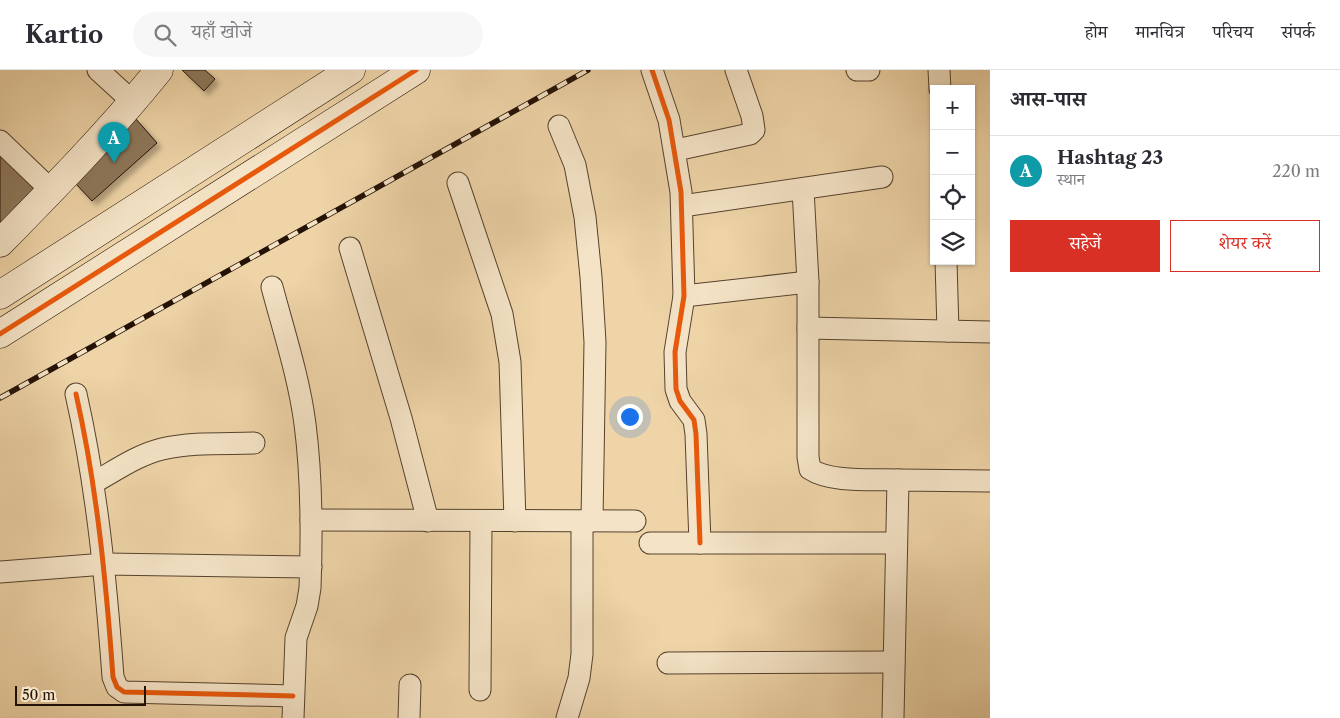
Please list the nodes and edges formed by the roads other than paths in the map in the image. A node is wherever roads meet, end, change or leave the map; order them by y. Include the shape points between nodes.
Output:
1 (98, 70) edge
2 (159, 70) edge
3 (351, 70) edge
4 (382, 70) edge
5 (416, 70) edge
6 (652, 70) edge
7 (736, 70) edge
8 (857, 70) edge
9 (870, 70) edge
10 (939, 70) edge
11 (940, 85) edge
12 (133, 102) junction
13 (559, 126) dead end
14 (0, 141) edge
15 (676, 150) junction
16 (882, 178) dead end
17 (458, 183) dead end
18 (803, 189) junction
19 (52, 191) junction
20 (682, 206) junction
21 (0, 243) edge
22 (350, 248) dead end
23 (946, 265) edge
24 (808, 282) junction
25 (272, 287) dead end
26 (0, 295) edge
27 (684, 296) junction
28 (0, 315) edge
29 (808, 328) junction
30 (948, 331) junction
31 (990, 332) edge
32 (0, 334) edge
33 (76, 394) dead end
34 (254, 443) dead end
35 (898, 480) junction
36 (990, 481) edge
37 (93, 483) junction
38 (311, 520) junction
39 (428, 521) junction
40 (481, 522) junction
41 (515, 522) junction
42 (587, 522) junction
43 (635, 522) dead end
44 (650, 543) dead end
45 (700, 543) junction
46 (895, 543) junction
47 (105, 564) junction
48 (311, 567) junction
49 (0, 572) edge
50 (894, 662) junction
51 (668, 663) dead end
52 (410, 686) dead end
53 (480, 690) dead end
54 (293, 696) junction
55 (293, 718) edge
56 (409, 718) edge
57 (567, 718) edge
58 (893, 718) edge

1 - 12 street
2 - 12 street
3 - 26 street
4 - 28 street
5 - 32 street
6 - 15 street
7 - 15 street via 754,130 750,134
8 - 9 street
10 - 11 street
12 - 19 street
13 - 42 street via 576,173 586,217 591,277 595,342
14 - 19 street
15 - 20 street
16 - 18 street
17 - 41 street via 502,314 510,362
18 - 20 street
18 - 24 street
19 - 21 street
20 - 27 street
22 - 39 street
23 - 30 street
24 - 27 street
24 - 29 street
25 - 38 street via 305,423
27 - 45 street via 675,375 680,401 694,420
29 - 30 street
29 - 35 street via 810,469 820,476 834,478
30 - 31 street
33 - 37 street
34 - 37 street via 161,449
35 - 36 street
35 - 46 street
37 - 47 street
38 - 39 street
38 - 48 street
39 - 40 street
40 - 41 street
40 - 53 street
41 - 42 street
42 - 43 street
42 - 57 street via 582,654
44 - 45 street
45 - 46 street
46 - 50 street
47 - 48 street
47 - 49 street
47 - 54 street via 116,687 124,692
48 - 54 street via 307,606 296,638
50 - 51 street
50 - 58 street
52 - 56 street
54 - 55 street

